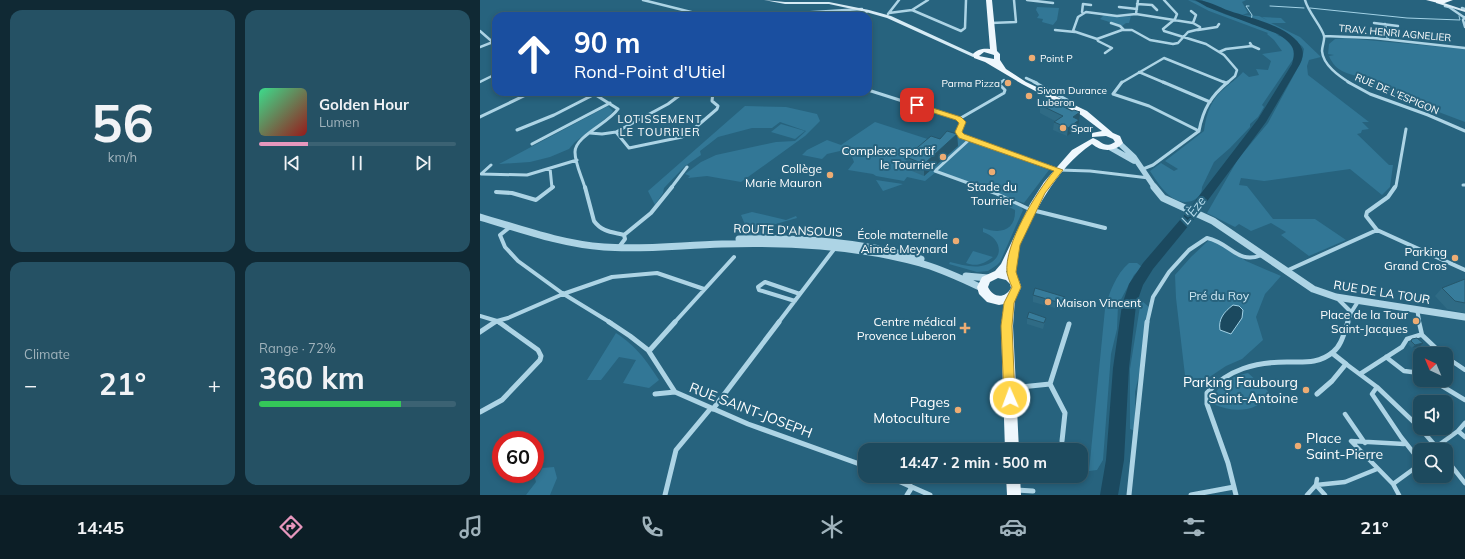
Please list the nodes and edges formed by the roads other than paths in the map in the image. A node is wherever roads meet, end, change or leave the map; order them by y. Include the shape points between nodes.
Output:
1 (643, 0) edge
2 (766, 0) edge
3 (899, 0) edge
4 (928, 0) edge
5 (966, 0) edge
6 (989, 0) edge
7 (1014, 0) edge
8 (1027, 0) edge
9 (1138, 0) edge
10 (1164, 0) edge
11 (1305, 0) edge
12 (1429, 0) edge
13 (1040, 1) edge
14 (1438, 2) junction
15 (1053, 3) dead end
16 (1137, 4) junction
17 (1448, 4) edge
18 (1091, 5) dead end
19 (851, 6) junction
20 (1119, 7) dead end
21 (1136, 9) junction
22 (1464, 9) edge
23 (846, 10) junction
24 (865, 10) junction
25 (912, 10) junction
26 (1157, 10) dead end
27 (816, 11) joint
28 (1191, 11) dead end
29 (691, 12) edge
30 (805, 12) edge
31 (1082, 12) junction
32 (887, 14) junction
33 (1136, 14) junction
34 (1465, 17) edge
35 (1175, 19) junction
36 (991, 23) junction
37 (1111, 23) dead end
38 (1193, 23) junction
39 (1374, 23) dead end
40 (1218, 24) dead end
41 (1385, 24) junction
42 (1398, 26) dead end
43 (1465, 27) edge
44 (1055, 30) dead end
45 (1124, 30) junction
46 (1198, 30) junction
47 (1076, 32) junction
48 (481, 33) edge
49 (1324, 36) junction
50 (1184, 37) junction
51 (1097, 39) junction
52 (1388, 39) junction
53 (994, 41) junction
54 (492, 42) edge
55 (1250, 43) dead end
56 (492, 45) edge
57 (1252, 46) junction
58 (480, 47) edge
59 (1465, 48) edge
60 (1259, 50) dead end
61 (1219, 52) junction
62 (980, 53) junction
63 (1105, 53) dead end
64 (995, 55) junction
65 (986, 60) junction
66 (1006, 72) junction
67 (1139, 72) junction
68 (492, 76) edge
69 (1026, 78) dead end
70 (1004, 80) dead end
71 (480, 82) edge
72 (1226, 83) junction
73 (872, 91) edge
74 (524, 96) edge
75 (588, 96) edge
76 (598, 96) edge
77 (679, 96) edge
78 (713, 96) edge
79 (1210, 102) junction
80 (610, 103) junction
81 (1073, 107) junction
82 (480, 117) edge
83 (959, 119) junction
84 (1093, 120) junction
85 (1406, 129) dead end
86 (517, 130) dead end
87 (1199, 131) junction
88 (1465, 131) edge
89 (616, 132) junction
90 (590, 134) junction
91 (1110, 134) junction
92 (1094, 138) junction
93 (970, 139) junction
94 (1119, 143) junction
95 (532, 144) dead end
96 (1101, 147) junction
97 (1111, 148) junction
98 (1069, 159) junction
99 (577, 160) junction
100 (491, 165) dead end
101 (1141, 167) junction
102 (550, 168) junction
103 (687, 168) dead end
104 (1059, 170) junction
105 (1148, 178) junction
106 (496, 192) dead end
107 (1032, 210) junction
108 (480, 216) edge
109 (512, 226) junction
110 (1105, 228) dead end
111 (1377, 230) junction
112 (624, 235) junction
113 (789, 242) junction
114 (1015, 245) junction
115 (619, 247) junction
116 (835, 248) junction
117 (1262, 255) junction
118 (734, 257) dead end
119 (1465, 270) edge
120 (1286, 271) junction
121 (993, 276) junction
122 (1013, 280) junction
123 (982, 288) junction
124 (704, 289) junction
125 (563, 294) junction
126 (800, 294) junction
127 (1336, 297) junction
128 (1010, 298) junction
129 (993, 299) junction
130 (1359, 300) junction
131 (795, 301) junction
132 (1417, 310) junction
133 (1351, 312) junction
134 (480, 316) edge
135 (1465, 317) edge
136 (1419, 320) joint
137 (497, 321) junction
138 (1069, 324) dead end
139 (1007, 326) junction
140 (480, 332) edge
141 (1420, 335) junction
142 (1434, 347) edge
143 (650, 351) junction
144 (1332, 353) junction
145 (1386, 357) junction
146 (1453, 362) edge
147 (1346, 364) junction
148 (1465, 370) edge
149 (1413, 372) edge
150 (1360, 374) junction
151 (1050, 384) junction
152 (1377, 387) junction
153 (1444, 387) edge
154 (1009, 388) junction
155 (675, 392) junction
156 (655, 394) dead end
157 (1317, 394) dead end
158 (1465, 400) edge
159 (712, 409) junction
160 (480, 412) edge
161 (1345, 414) dead end
162 (1413, 421) edge
163 (1465, 423) edge
164 (1458, 431) junction
165 (1426, 435) edge
166 (1465, 437) edge
167 (1062, 441) dead end
168 (1012, 443) edge
169 (1365, 443) junction
170 (1433, 443) edge
171 (1443, 443) edge
172 (1404, 444) junction
173 (1413, 454) edge
174 (858, 463) edge
175 (1453, 468) edge
176 (1377, 469) junction
177 (1413, 469) edge
178 (1317, 479) dead end
179 (903, 483) edge
180 (1465, 483) edge
181 (1393, 484) junction
182 (1316, 485) junction
183 (912, 487) junction
184 (1013, 487) edge
185 (1234, 488) junction
186 (1033, 490) dead end
187 (665, 495) edge
188 (907, 495) edge
189 (930, 495) edge
190 (1129, 495) edge
191 (1191, 495) edge
192 (1236, 495) edge
193 (1307, 495) edge
194 (1325, 495) edge
195 (1399, 495) edge

1 - 29 street
2 - 19 main road via 824,2
3 - 32 street
4 - 25 street
5 - 25 street via 965,28 961,31
6 - 36 main road
7 - 36 street via 1016,22
8 - 13 street
9 - 16 street
10 - 35 street via 1177,14
11 - 49 street
12 - 14 main road
13 - 15 street
14 - 17 main road
14 - 22 main road
16 - 21 street
16 - 26 street via 1152,5
17 - 22 main road
17 - 34 street
18 - 31 street via 1083,4
19 - 23 street
19 - 24 main road
20 - 21 street
21 - 33 street
23 - 24 street
23 - 27 street
24 - 32 main road
25 - 32 street
27 - 30 street
28 - 38 street via 1196,15
31 - 33 street via 1092,10 1116,16
31 - 47 street via 1073,29
32 - 62 main road via 963,50
33 - 35 street
34 - 43 street
35 - 38 street
35 - 50 street via 1164,31
36 - 53 main road
37 - 45 street
38 - 46 street via 1200,27
39 - 41 street
40 - 46 street via 1217,27
41 - 42 street
41 - 52 street
44 - 47 street
45 - 50 street via 1132,30 1150,40 1166,44 1178,43
45 - 51 street
46 - 50 street via 1188,32
47 - 51 street
48 - 54 street
49 - 52 street, TRAV. HENRI AGNELIER
49 - 88 street, RUE DE L'ESPIGON via 1322,54 1325,61 1345,80
50 - 61 street via 1206,43
51 - 63 street via 1112,48
52 - 59 street, TRAV. HENRI AGNELIER
53 - 62 main road
53 - 64 main road
55 - 57 street
56 - 58 street
57 - 60 street
57 - 61 street
61 - 72 street via 1237,70 1235,76
62 - 64 main road
62 - 65 main road via 978,58
64 - 65 main road
64 - 66 main road
65 - 66 main road
66 - 81 main road
67 - 72 street via 1164,58
67 - 79 street
67 - 87 street via 1122,82 1113,94 1150,106
68 - 71 street
69 - 81 street via 1071,102
70 - 83 street via 998,84 1005,90 1004,93
72 - 79 street via 1216,91
73 - 83 street
74 - 82 street
75 - 86 street via 554,115
76 - 80 street
77 - 89 street
78 - 89 street via 712,101 718,106 717,109 682,137 629,148
79 - 87 street via 1202,115
80 - 90 street via 618,108 617,112
80 - 95 street
81 - 84 main road
83 - 93 street via 962,122 959,134
84 - 91 main road
84 - 92 main road via 1097,128
85 - 111 street via 1396,186 1388,197 1367,212 1366,216
87 - 101 street via 1153,165
89 - 90 street
90 - 99 street via 576,147
91 - 92 main road via 1102,133
91 - 94 main road via 1117,138
92 - 96 main road
92 - 98 main road via 1081,146
93 - 104 street
93 - 107 street via 935,171
94 - 97 main road
94 - 101 street via 1131,153
96 - 97 main road
96 - 98 main road via 1085,150
97 - 101 street
98 - 104 main road
99 - 102 street
99 - 112 street via 594,222 604,231
100 - 102 street via 480,174 527,175
101 - 105 street
102 - 106 street via 553,188 536,200 512,193
103 - 112 street via 679,175 658,206
104 - 105 street via 1090,170
104 - 107 main road via 1047,184
105 - 117 street, RUE DE LA TOUR via 1167,200 1204,216
107 - 110 street
107 - 114 main road
108 - 109 street, ROUTE D'ANSOUIS
109 - 115 street, ROUTE D'ANSOUIS via 574,243
109 - 125 street via 500,235 504,246 541,280
111 - 119 street
111 - 120 street
112 - 115 street via 625,239
113 - 115 street, ROUTE D'ANSOUIS
113 - 116 street, ROUTE D'ANSOUIS
113 - 121 street, ROUTE D'ANSOUIS via 881,248 969,277
114 - 121 main road via 1005,266
114 - 122 main road
116 - 123 street, ROUTE D'ANSOUIS via 921,264 948,272
116 - 126 street
117 - 120 street, RUE DE LA TOUR
117 - 190 street via 1252,259 1244,258 1216,240 1207,238 1189,250 1169,272 1153,298 1146,328
118 - 124 street
120 - 127 street, RUE DE LA TOUR via 1313,289
121 - 122 main road via 1007,276
121 - 123 main road via 985,280
122 - 128 main road via 1016,291
123 - 129 main road
124 - 125 street via 657,273 612,276
124 - 143 street
125 - 137 street
125 - 143 street via 620,328
126 - 131 street
126 - 131 street via 766,282 758,287 760,290
127 - 130 street, RUE DE LA TOUR
127 - 133 street
128 - 129 main road
128 - 139 main road
129 - 139 main road
130 - 132 street, RUE DE LA TOUR
130 - 133 street
131 - 159 street
132 - 135 street, RUE DE LA TOUR
132 - 136 street
133 - 144 street
134 - 137 street
136 - 141 street
137 - 140 street
137 - 160 street via 538,350 541,356 502,400
138 - 151 street
139 - 154 main road
141 - 142 street
141 - 145 street via 1407,339 1402,347
143 - 155 street, RUE SAINT-JOSEPH
144 - 147 street
144 - 185 street via 1315,363 1278,362 1249,365 1222,377 1207,393 1207,404
145 - 149 street via 1404,371
145 - 150 street
146 - 148 street
147 - 150 street
147 - 157 street
150 - 152 street
151 - 154 street
151 - 167 street via 1065,413
152 - 162 street
152 - 172 street via 1372,394
153 - 158 street
154 - 168 main road
155 - 156 street
155 - 159 street, RUE SAINT-JOSEPH
159 - 174 street, RUE SAINT-JOSEPH
159 - 187 street via 676,450
161 - 169 street
163 - 164 street
164 - 166 street
164 - 171 street
165 - 170 street
169 - 172 street
169 - 176 street via 1351,441
172 - 173 street
175 - 180 street
176 - 181 street
176 - 182 street via 1345,482
177 - 181 street
178 - 182 street
179 - 183 street
181 - 195 street
182 - 193 street
182 - 194 street
183 - 188 street
183 - 189 street
184 - 186 street
185 - 191 street
185 - 192 street

